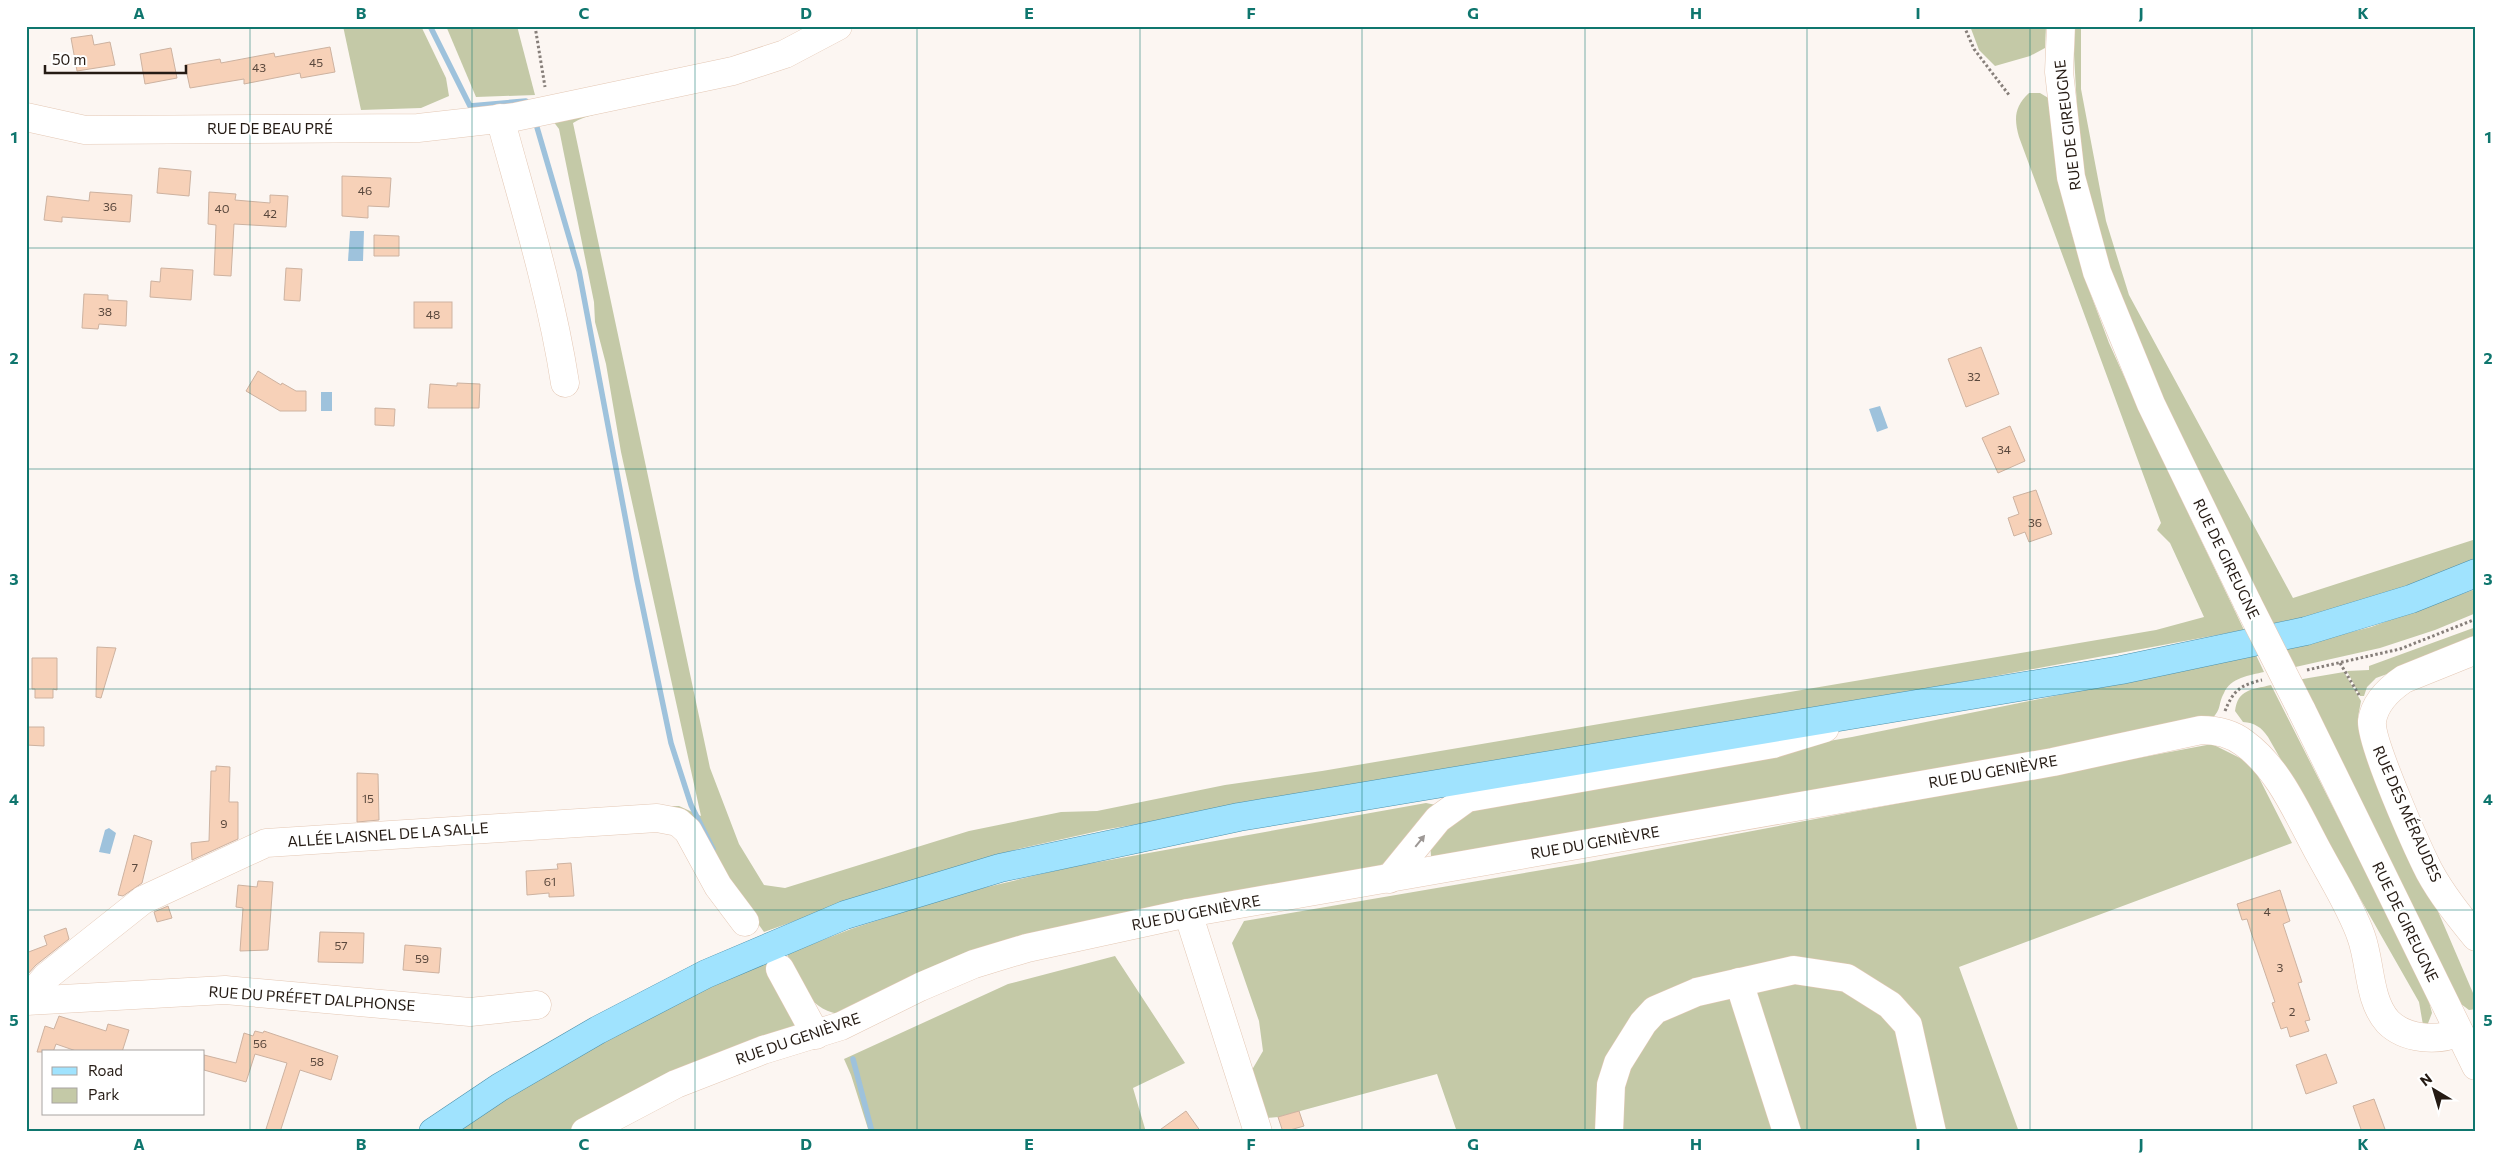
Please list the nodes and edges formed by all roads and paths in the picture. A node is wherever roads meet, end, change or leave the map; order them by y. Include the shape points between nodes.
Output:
1 (535, 26) edge
2 (838, 26) edge
3 (1964, 26) edge
4 (2061, 26) edge
5 (2009, 95) dead end
6 (545, 111) junction
7 (26, 117) edge
8 (508, 117) junction
9 (565, 383) dead end
10 (2476, 572) edge
11 (2476, 620) edge
12 (2476, 650) edge
13 (2340, 663) junction
14 (2300, 672) dead end
15 (2264, 679) dead end
16 (2375, 711) junction
17 (1878, 712) junction
18 (2218, 730) junction
19 (1389, 879) junction
20 (1188, 913) junction
21 (745, 922) dead end
22 (2476, 937) edge
23 (780, 969) dead end
24 (1740, 982) junction
25 (26, 1001) edge
26 (537, 1005) dead end
27 (2465, 1031) edge
28 (816, 1034) junction
29 (2476, 1066) edge
30 (433, 1132) edge
31 (585, 1132) edge
32 (1258, 1132) edge
33 (1609, 1132) edge
34 (1787, 1132) edge
35 (1932, 1132) edge

1 - 6 path via 542,61
2 - 6 street, RUE DE BEAU PRÉ via 786,54 733,71
3 - 5 path via 1974,49
4 - 27 street, RUE DE GIREUGNE, bridge via 2059,72 2071,177 2097,272 2151,404 2248,604
6 - 8 street, RUE DE BEAU PRÉ
7 - 8 street, RUE DE BEAU PRÉ via 85,130 134,131 418,128
8 - 9 street via 559,340
10 - 17 main road via 2411,599 2306,630 2121,670
11 - 13 path via 2400,649
12 - 16 street via 2404,680 2384,695
13 - 14 path
13 - 16 path via 2356,691
15 - 18 path via 2238,689 2232,695
16 - 22 street, RUE DES MÉRAUDES via 2372,721 2375,744 2430,871 2455,912
19 -> 17 street via 1438,819 1467,798 1773,744
17 - 30 main road via 1239,817 1000,868 845,915 706,974 598,1030 500,1087
18 - 19 street, RUE DU GENIÈVRE via 2202,730 2052,762
18 - 27 street via 2232,735 2255,751 2280,782 2351,913 2366,953 2379,1009 2388,1021 2401,1032 2420,1037 2444,1037
19 - 20 street, RUE DU GENIÈVRE
20 - 28 street, RUE DU GENIÈVRE via 1027,948 974,964 841,1026
20 - 32 street
21 - 25 street, ALLÉE LAISNEL DE LA SALLE via 718,886 688,831 678,822 657,818 266,843 143,900 46,977
23 - 28 street
24 - 33 street via 1697,992 1656,1010 1643,1023 1618,1063 1612,1085
24 - 34 street
24 - 35 street via 1794,970 1847,978 1890,1005 1908,1025
25 - 26 street, RUE DU PRÉFET DALPHONSE via 225,990 470,1012
27 - 29 street, RUE DE GIREUGNE
28 - 31 street, RUE DU GENIÈVRE via 763,1050 676,1084

